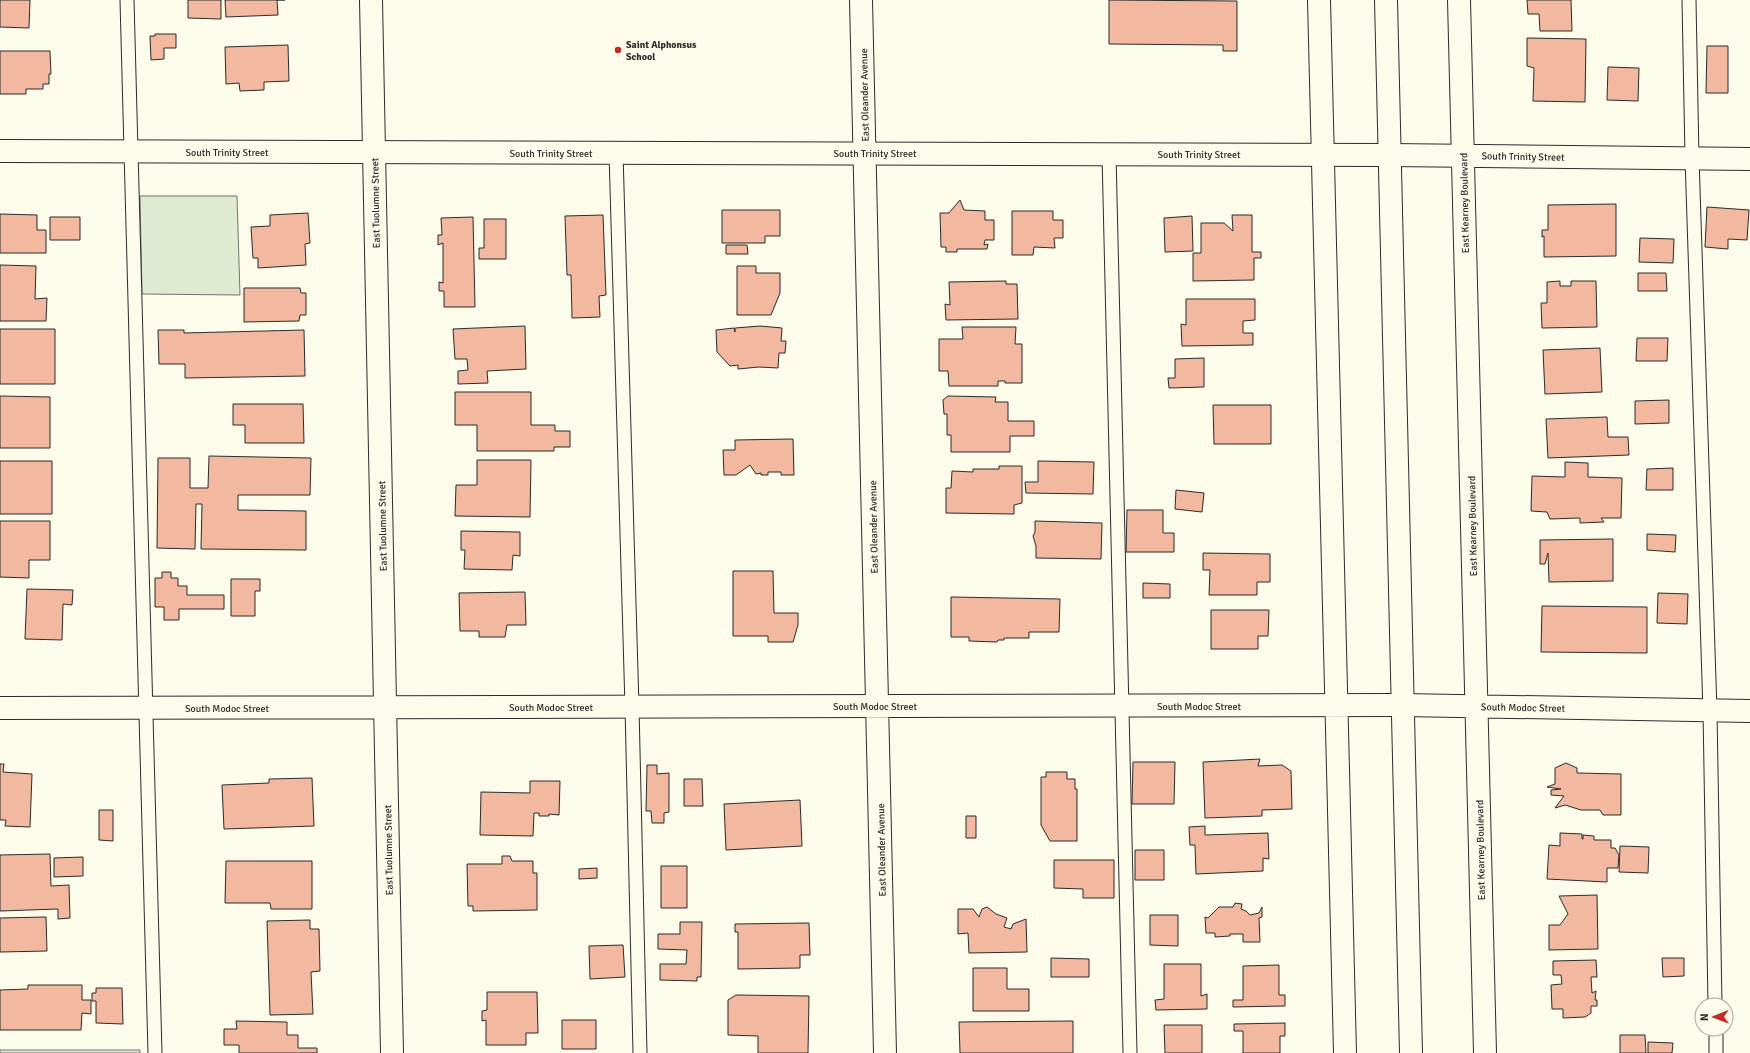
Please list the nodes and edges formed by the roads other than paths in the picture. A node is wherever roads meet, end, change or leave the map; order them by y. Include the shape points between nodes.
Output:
1 (127, 0) edge
2 (371, 0) edge
3 (862, 0) edge
4 (1319, 0) edge
5 (1386, 0) edge
6 (1458, 0) edge
7 (1689, 0) edge
8 (0, 151) edge
9 (131, 152) junction
10 (374, 152) junction
11 (616, 153) junction
12 (865, 153) junction
13 (1109, 154) junction
14 (1390, 154) junction
15 (1323, 155) junction
16 (1463, 156) junction
17 (1692, 158) junction
18 (1750, 159) edge
19 (1403, 705) junction
20 (877, 706) junction
21 (1122, 706) junction
22 (1337, 706) junction
23 (385, 707) junction
24 (632, 707) junction
25 (1476, 707) junction
26 (0, 708) edge
27 (146, 708) junction
28 (1710, 711) junction
29 (1750, 711) edge
30 (1716, 997) edge
31 (1716, 1037) edge
32 (155, 1053) edge
33 (392, 1053) edge
34 (640, 1053) edge
35 (885, 1053) edge
36 (1130, 1053) edge
37 (1345, 1053) edge
38 (1412, 1053) edge
39 (1485, 1053) edge
40 (1716, 1053) edge

1 - 9 lane
2 - 10 street, East Tuolumne Street
3 - 12 street, East Oleander Avenue
4 - 15 street
5 - 14 street
6 - 16 street, East Kearney Boulevard
7 - 17 lane
8 - 9 street, South Trinity Street
9 - 10 street, South Trinity Street
9 - 27 lane
10 - 11 street, South Trinity Street
10 - 23 street, East Tuolumne Street
11 - 12 street, South Trinity Street
11 - 24 lane
12 - 13 street, South Trinity Street
12 - 20 street, East Oleander Avenue
13 - 15 street, South Trinity Street
13 - 21 lane
14 - 15 street, South Trinity Street
14 - 16 street, South Trinity Street
14 - 19 street
15 - 22 street
16 - 17 street, South Trinity Street
16 - 25 street, East Kearney Boulevard
17 - 18 street, South Trinity Street
17 - 28 lane
19 - 22 street, South Modoc Street
19 - 25 street, South Modoc Street
19 - 38 street
20 - 21 street, South Modoc Street
20 - 24 street, South Modoc Street
20 - 35 street, East Oleander Avenue
21 - 22 street, South Modoc Street
21 - 36 lane
22 - 37 street
23 - 24 street, South Modoc Street
23 - 27 street, South Modoc Street
23 - 33 street, East Tuolumne Street
24 - 34 lane
25 - 28 street, South Modoc Street
25 - 39 street, East Kearney Boulevard
26 - 27 street, South Modoc Street
27 - 32 lane
28 - 29 street, South Modoc Street
28 - 30 lane
31 - 40 lane

